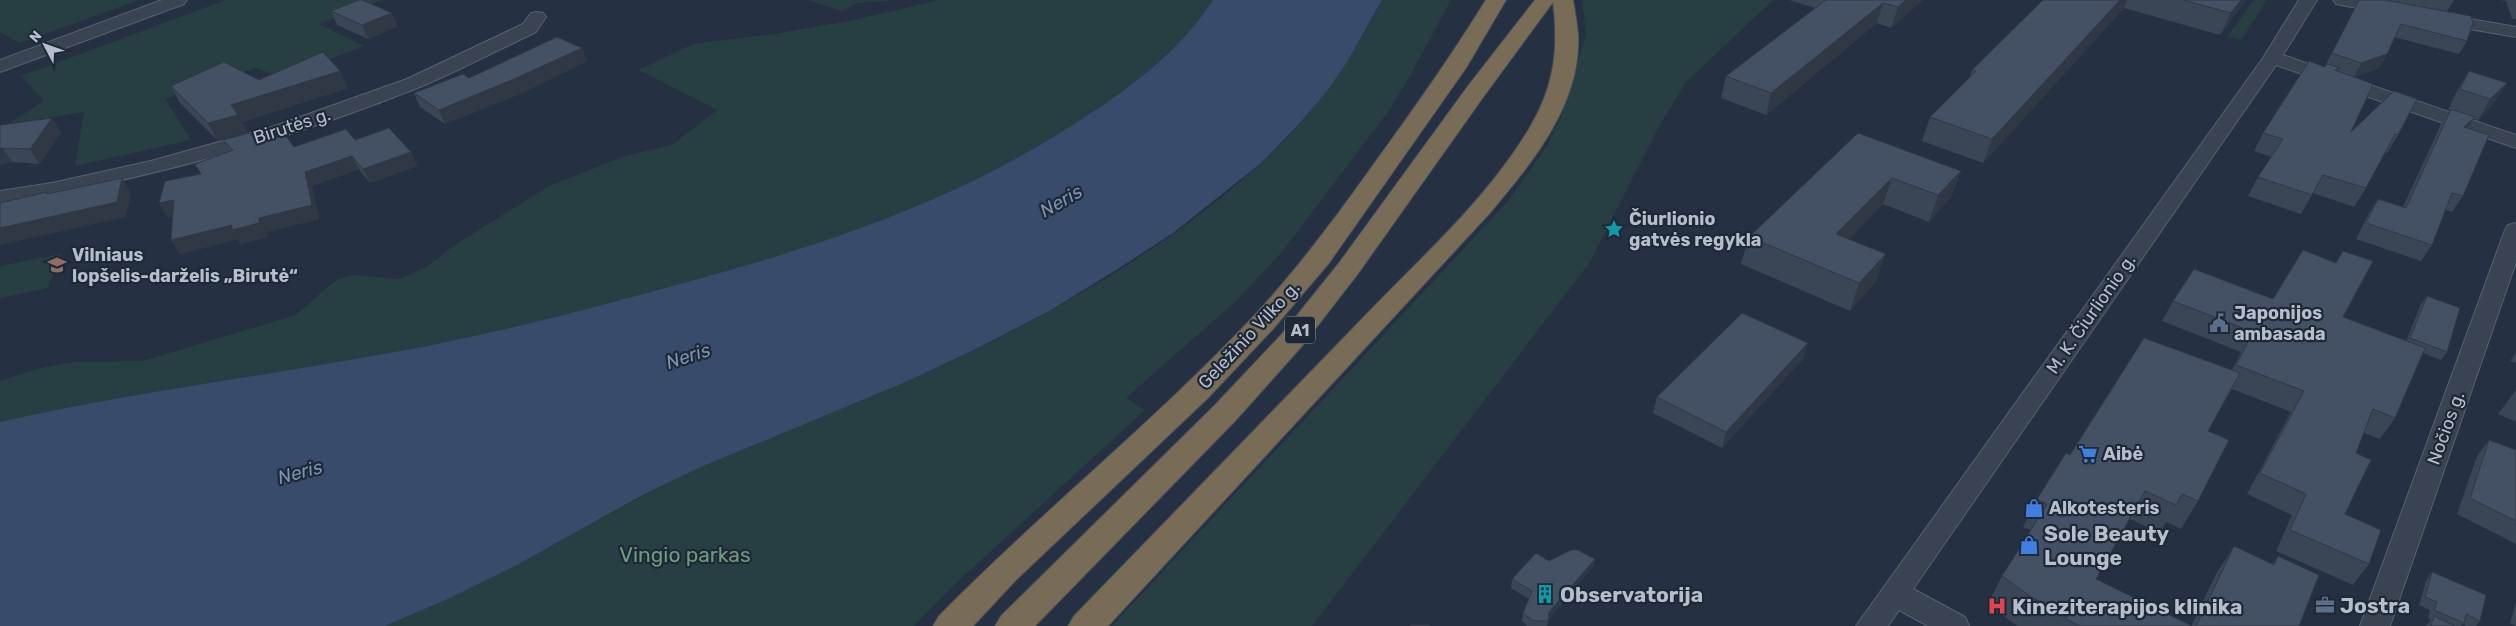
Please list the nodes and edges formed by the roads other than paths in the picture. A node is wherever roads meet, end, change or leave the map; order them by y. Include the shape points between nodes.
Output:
1 (178, 0) edge
2 (1477, 0) edge
3 (1496, 0) edge
4 (1545, 0) edge
5 (1563, 0) edge
6 (2308, 0) edge
7 (2342, 0) edge
8 (2410, 13) edge
9 (2429, 16) edge
10 (538, 18) dead end
11 (2516, 32) edge
12 (2272, 57) junction
13 (0, 66) edge
14 (1455, 68) junction
15 (2516, 142) edge
16 (0, 197) edge
17 (2516, 230) edge
18 (1894, 593) junction
19 (2380, 624) edge
20 (952, 626) edge
21 (1013, 626) edge
22 (1086, 626) edge
23 (1871, 626) edge
24 (1954, 626) edge

1 - 13 street
2 - 14 highway via 1469,16
3 - 14 highway, Geležinio Vilko g. / A1
4 - 21 highway, Geležinio Vilko g. / A1 via 1348,269 1292,340
5 - 22 highway via 1568,36 1563,76 1544,124 1517,166 1458,234
6 - 12 street, M. K. Čiurlionio g.
7 - 8 street
9 - 11 street
10 - 16 street, Birutės g. via 530,28 446,69 314,119 197,156 102,179
12 - 15 street
12 - 18 street, M. K. Čiurlionio g.
14 - 20 highway, Geležinio Vilko g. / A1 via 1320,257 1263,323 1198,391 1004,571
17 - 19 street, Nočios g.
18 - 23 street, M. K. Čiurlionio g.
18 - 24 street

